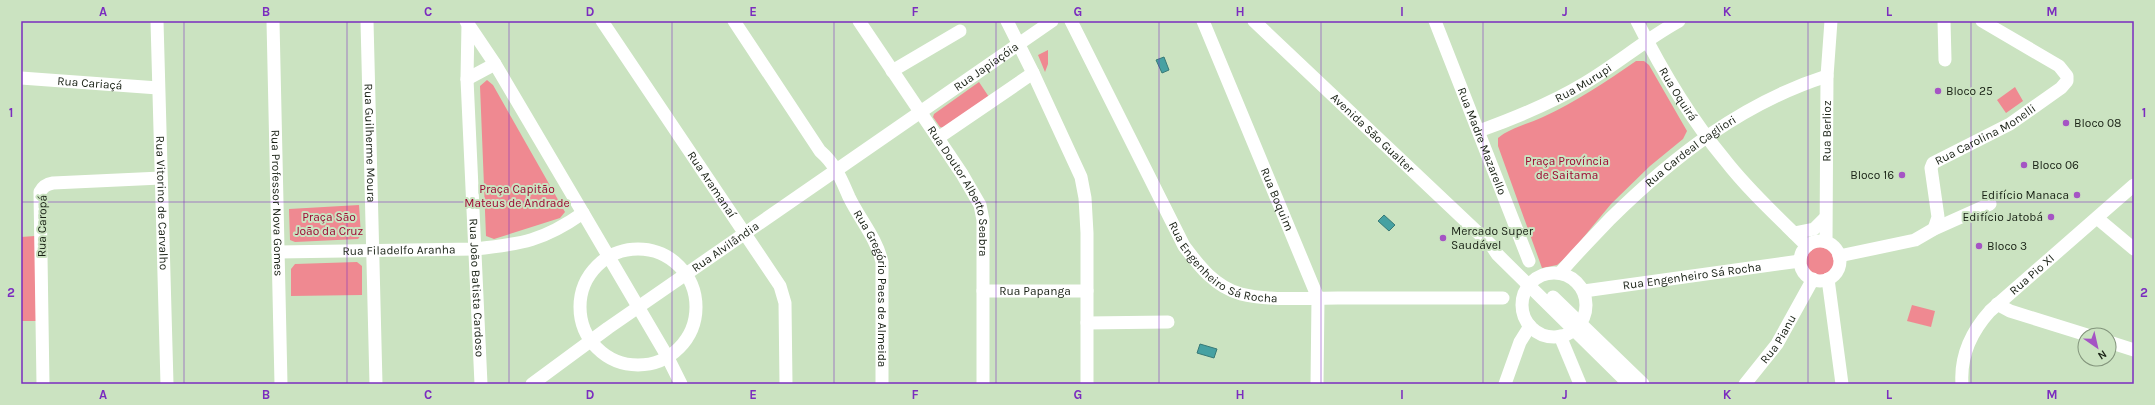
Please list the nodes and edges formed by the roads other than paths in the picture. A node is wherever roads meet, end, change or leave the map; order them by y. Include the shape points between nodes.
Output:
1 (157, 21) edge
2 (273, 21) edge
3 (368, 21) edge
4 (602, 21) edge
5 (734, 21) edge
6 (859, 21) edge
7 (1007, 21) edge
8 (1052, 21) edge
9 (1071, 21) edge
10 (1203, 21) edge
11 (1254, 21) edge
12 (1435, 21) edge
13 (1637, 21) edge
14 (1679, 21) edge
15 (1831, 21) edge
16 (1982, 21) edge
17 (467, 22) edge
18 (1948, 23) edge
19 (960, 31) dead end
20 (1647, 42) junction
21 (1019, 44) junction
22 (1945, 60) dead end
23 (495, 64) junction
24 (892, 71) junction
25 (1033, 73) junction
26 (1827, 76) junction
27 (21, 78) edge
28 (467, 79) junction
29 (158, 88) junction
30 (920, 112) junction
31 (1479, 131) junction
32 (1706, 135) junction
33 (938, 138) junction
34 (834, 172) junction
35 (161, 178) junction
36 (2134, 185) edge
37 (1990, 204) dead end
38 (583, 213) junction
39 (1825, 218) junction
40 (2097, 218) junction
41 (1934, 229) junction
42 (1794, 233) junction
43 (745, 234) junction
44 (1826, 242) junction
45 (1807, 246) junction
46 (475, 249) junction
47 (2134, 249) edge
48 (373, 250) junction
49 (278, 252) junction
50 (1839, 256) junction
51 (608, 257) junction
52 (1573, 257) junction
53 (1529, 260) dead end
54 (1800, 261) junction
55 (1560, 273) junction
56 (686, 274) junction
57 (1813, 279) junction
58 (1531, 282) junction
59 (1828, 284) junction
60 (1581, 287) junction
61 (983, 291) junction
62 (1087, 291) junction
63 (1807, 291) junction
64 (1318, 298) junction
65 (1503, 298) dead end
66 (1997, 304) junction
67 (638, 307) junction
68 (1168, 322) dead end
69 (1087, 323) junction
70 (1530, 326) junction
71 (1577, 327) junction
72 (2077, 332) edge
73 (1560, 336) junction
74 (590, 340) junction
75 (2117, 345) edge
76 (2134, 350) edge
77 (667, 356) junction
78 (1965, 383) edge
79 (43, 384) edge
80 (167, 384) edge
81 (281, 384) edge
82 (376, 384) edge
83 (481, 384) edge
84 (532, 384) edge
85 (681, 384) edge
86 (786, 384) edge
87 (882, 384) edge
88 (983, 384) edge
89 (1087, 384) edge
90 (1317, 384) edge
91 (1505, 384) edge
92 (1580, 384) edge
93 (1629, 384) edge
94 (1643, 384) edge
95 (1745, 384) edge
96 (1842, 384) edge

1 - 29 street, Rua Vitorino de Carvalho
2 - 49 street, Rua Professor Nova Gomes
3 - 48 street, Rua Guilherme Moura
4 - 43 street, Rua Aramanaí
5 - 34 street, Rua Gregório Paes de Almeida
6 - 24 street, Rua Doutor Alberto Seabra
7 - 21 street
8 - 21 street, Rua Japiaçóia
9 - 64 street, Rua Engenheiro Sá Rocha via 1164,208 1184,246 1201,269 1221,285 1241,294
10 - 64 street, Rua Boquim
11 - 58 street, Avenida São Gualter via 1491,245 1497,254
12 - 31 street, Rua Madre Mazarello
13 - 20 street, Rua Oquirá
14 - 20 street, Rua Murupi
15 - 26 street, Rua Berlioz
16 - 41 street, Rua Carolina Monelli via 2059,66 2067,76 2067,81 2010,124 1933,163 1931,168 1938,217
17 - 23 street
17 - 28 street, Rua João Batista Cardoso
18 - 22 street
19 - 24 street
20 - 31 street, Rua Murupi via 1559,97
20 - 32 street, Rua Oquirá
21 - 25 street
21 - 30 street, Rua Japiaçóia
23 - 28 street
23 - 38 street
24 - 30 street, Rua Doutor Alberto Seabra
25 - 33 street
25 - 62 street via 1081,177 1086,208
26 - 32 street, Rua Cardeal Cagliori via 1800,84 1766,99
26 - 39 street, Rua Berlioz
27 - 29 street, Rua Cariaçá
28 - 46 street, Rua João Batista Cardoso
29 - 35 street, Rua Vitorino de Carvalho
30 - 33 street, Rua Doutor Alberto Seabra
30 - 34 street, Rua Alvilândia
31 - 53 street, Rua Madre Mazarello
32 - 42 street, Rua Oquirá via 1725,161
32 - 52 street, Rua Cardeal Cagliori via 1634,196
33 - 61 street, Rua Doutor Alberto Seabra via 980,204 983,220
34 - 43 street, Rua Alvilândia
34 - 87 street, Rua Gregório Paes de Almeida via 872,234 882,262
35 - 79 street, Rua Caropá via 53,183 44,186 40,192
35 - 80 street, Rua Vitorino de Carvalho
36 - 40 street, Rua Pio XI
37 - 41 street
38 - 46 street, Rua Filadelfo Aranha via 561,229 534,240
38 - 51 street
39 - 42 street via 1814,230
39 - 44 street, Rua Berlioz
40 - 47 street
40 - 66 street, Rua Pio XI
41 - 50 street via 1915,240
42 - 45 street, Rua Oquirá
43 - 56 street, Rua Alvilândia
43 - 86 street, Rua Aramanaí via 784,294
44 - 45 street via 1817,241
44 - 50 street via 1834,247
45 - 54 street
46 - 48 street, Rua Filadelfo Aranha
46 - 83 street, Rua João Batista Cardoso
48 - 49 street, Rua Filadelfo Aranha
48 - 82 street, Rua Guilherme Moura
49 - 81 street, Rua Professor Nova Gomes
50 - 59 street via 1838,269
51 - 56 street via 624,250 648,250 674,262
51 - 67 street
51 - 74 street via 592,271 584,285 580,300 582,321
52 - 55 street, Rua Cardeal Cagliori
52 - 60 street
54 - 57 street via 1803,271
54 - 60 street, Rua Engenheiro Sá Rocha
55 - 58 street via 1548,273
55 - 60 street via 1570,276
56 - 67 street, Rua Alvilândia
56 - 77 street via 694,296 694,319 684,340
57 - 59 street
57 - 63 street, Rua Pianu
58 - 70 street via 1522,304 1524,316
58 - 71 street, Avenida São Gualter
59 - 63 street
59 - 96 street
60 - 71 street via 1586,308
61 - 62 street, Rua Papanga
61 - 88 street, Rua Doutor Alberto Seabra
62 - 69 street
63 - 95 street, Rua Pianu via 1777,344
64 - 65 street, Rua Engenheiro Sá Rocha
64 - 90 street, Rua Boquim
66 - 72 street via 2010,311
66 - 78 street, Rua Pio XI via 1984,317 1969,343 1965,356
67 - 74 street, Rua Alvilândia
67 - 77 street
68 - 69 street
69 - 89 street
70 - 73 street via 1544,335
70 - 91 street via 1520,342
71 - 73 street
71 - 93 street, Avenida São Gualter
71 - 94 street, Avenida São Gualter
73 - 92 street
74 - 77 street via 612,359 626,363 654,362
74 - 84 street, Rua Alvilândia
75 - 76 street
77 - 85 street

